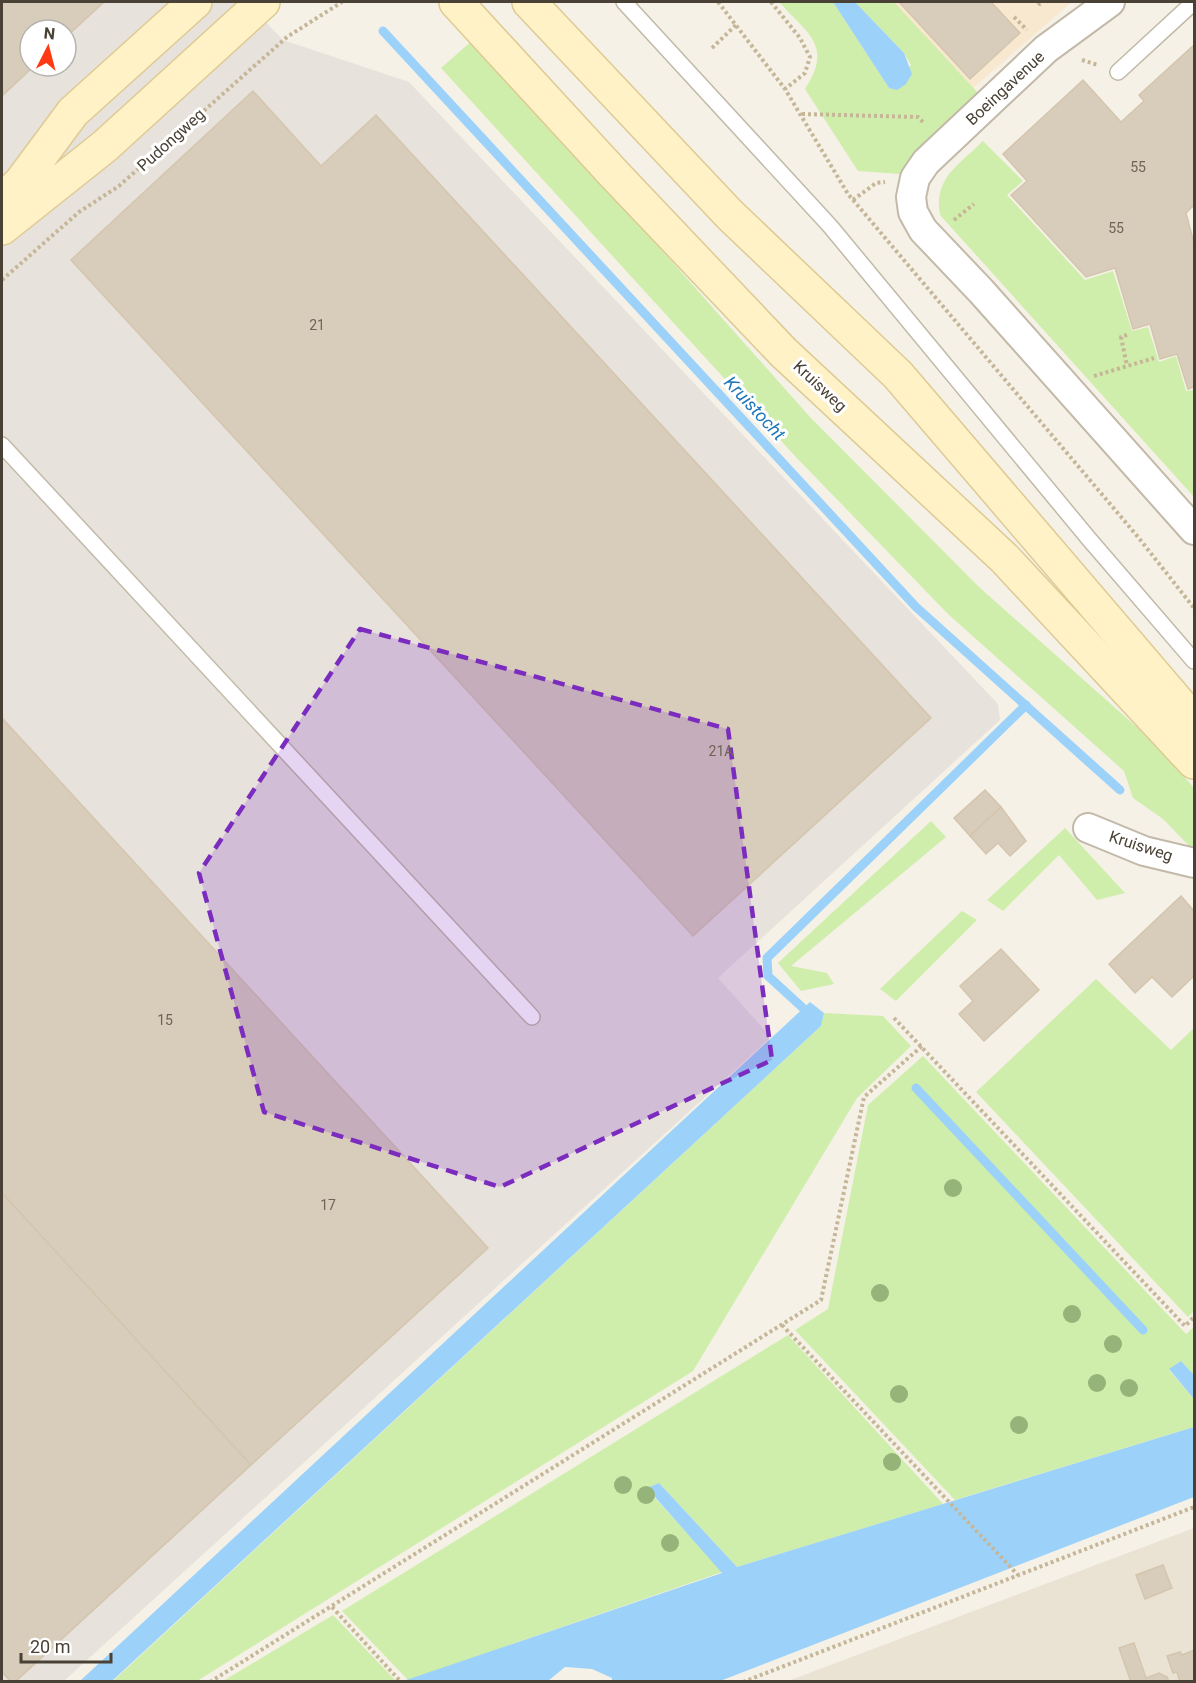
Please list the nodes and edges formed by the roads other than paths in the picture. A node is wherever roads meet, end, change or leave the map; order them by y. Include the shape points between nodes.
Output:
1 (195, 2) edge
2 (263, 2) edge
3 (456, 2) edge
4 (529, 2) edge
5 (624, 2) edge
6 (1110, 2) edge
7 (1194, 2) edge
8 (1118, 72) dead end
9 (2, 201) edge
10 (2, 228) edge
11 (2, 445) edge
12 (1194, 530) edge
13 (1194, 661) edge
14 (1194, 721) edge
15 (1194, 762) edge
16 (1088, 828) dead end
17 (1194, 863) edge
18 (532, 1017) dead end

1 - 9 main road via 73,112 21,182
2 - 10 main road via 105,146
3 - 15 main road, Kruisweg via 783,352 1004,558
4 - 14 main road via 730,214 898,375
5 - 13 lane via 830,226
6 - 12 street, Boeingavenue via 1046,49 944,144 918,172 912,186 913,212 926,235
7 - 8 lane
11 - 18 lane
16 - 17 street, Kruisweg via 1144,851

